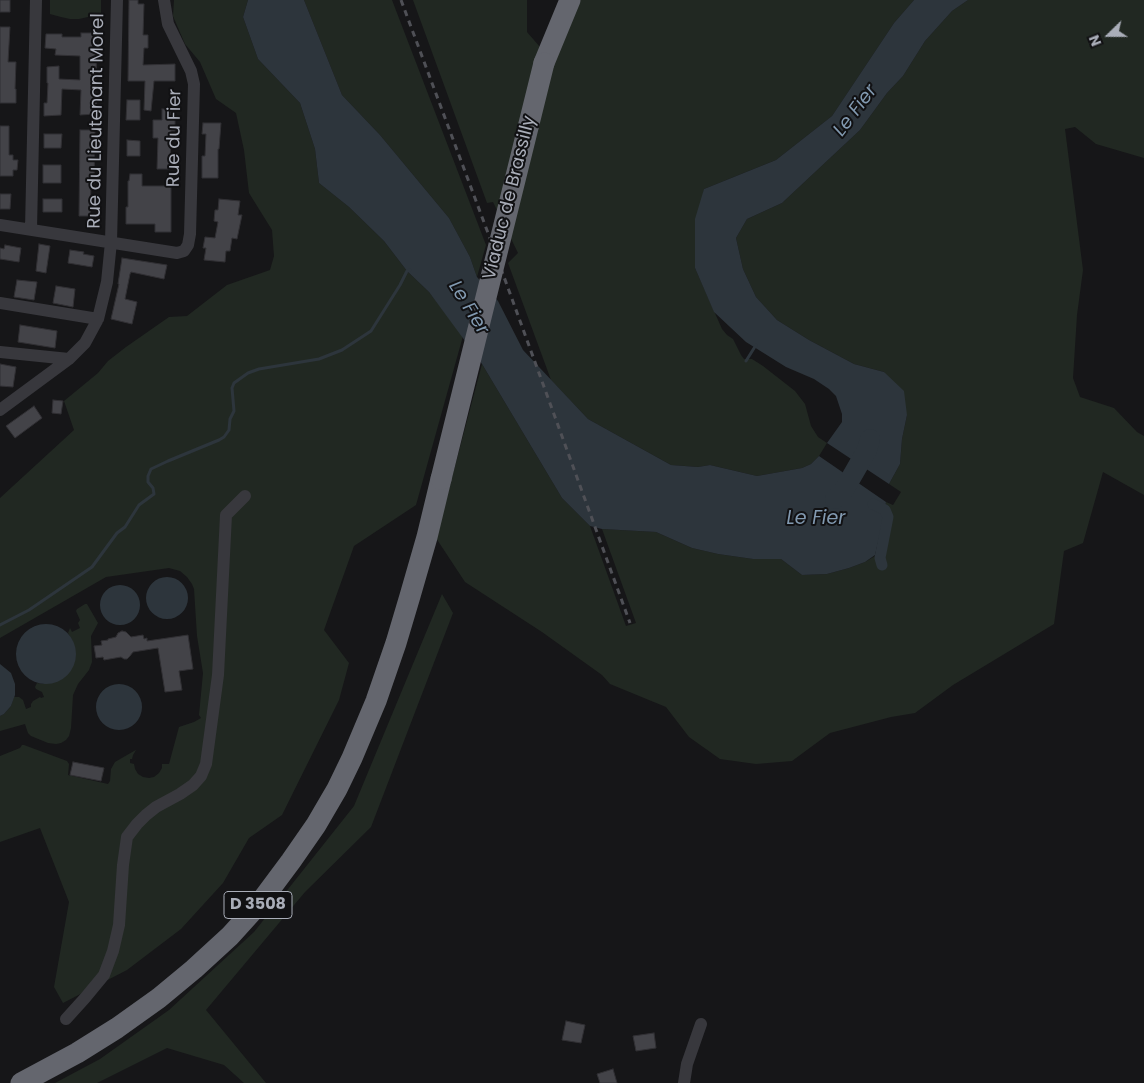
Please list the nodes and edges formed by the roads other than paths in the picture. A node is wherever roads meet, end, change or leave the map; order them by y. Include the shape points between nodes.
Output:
1 (36, 0) edge
2 (117, 0) edge
3 (164, 0) edge
4 (561, 0) edge
5 (570, 0) edge
6 (544, 62) junction
7 (0, 225) edge
8 (31, 229) junction
9 (111, 242) junction
10 (0, 303) edge
11 (98, 319) junction
12 (0, 352) edge
13 (69, 359) junction
14 (0, 410) edge
15 (245, 496) dead end
16 (66, 1019) dead end
17 (701, 1024) dead end
18 (21, 1083) edge
19 (684, 1083) edge

1 - 8 street
2 - 9 street, Rue du Lieutenant Morel
3 - 9 street, Rue du Fier via 168,24 194,84 188,245 177,253
4 - 6 highway, D 3508 via 548,37
5 - 6 highway, D 3508
6 - 18 highway, Viaduc de Brassilly / D 3508, bridge via 427,537 376,701 337,789 316,825 259,904 194,970 117,1028
7 - 8 street
8 - 9 street
9 - 11 street, Rue du Lieutenant Morel via 107,282
10 - 11 street
11 - 13 street, Rue du Lieutenant Morel via 86,343
12 - 13 street
13 - 14 street, Rue du Lieutenant Morel
15 - 16 street via 226,515 218,675 206,764 193,785 156,807 127,837 119,926 113,951 104,975
17 - 19 street via 686,1064

